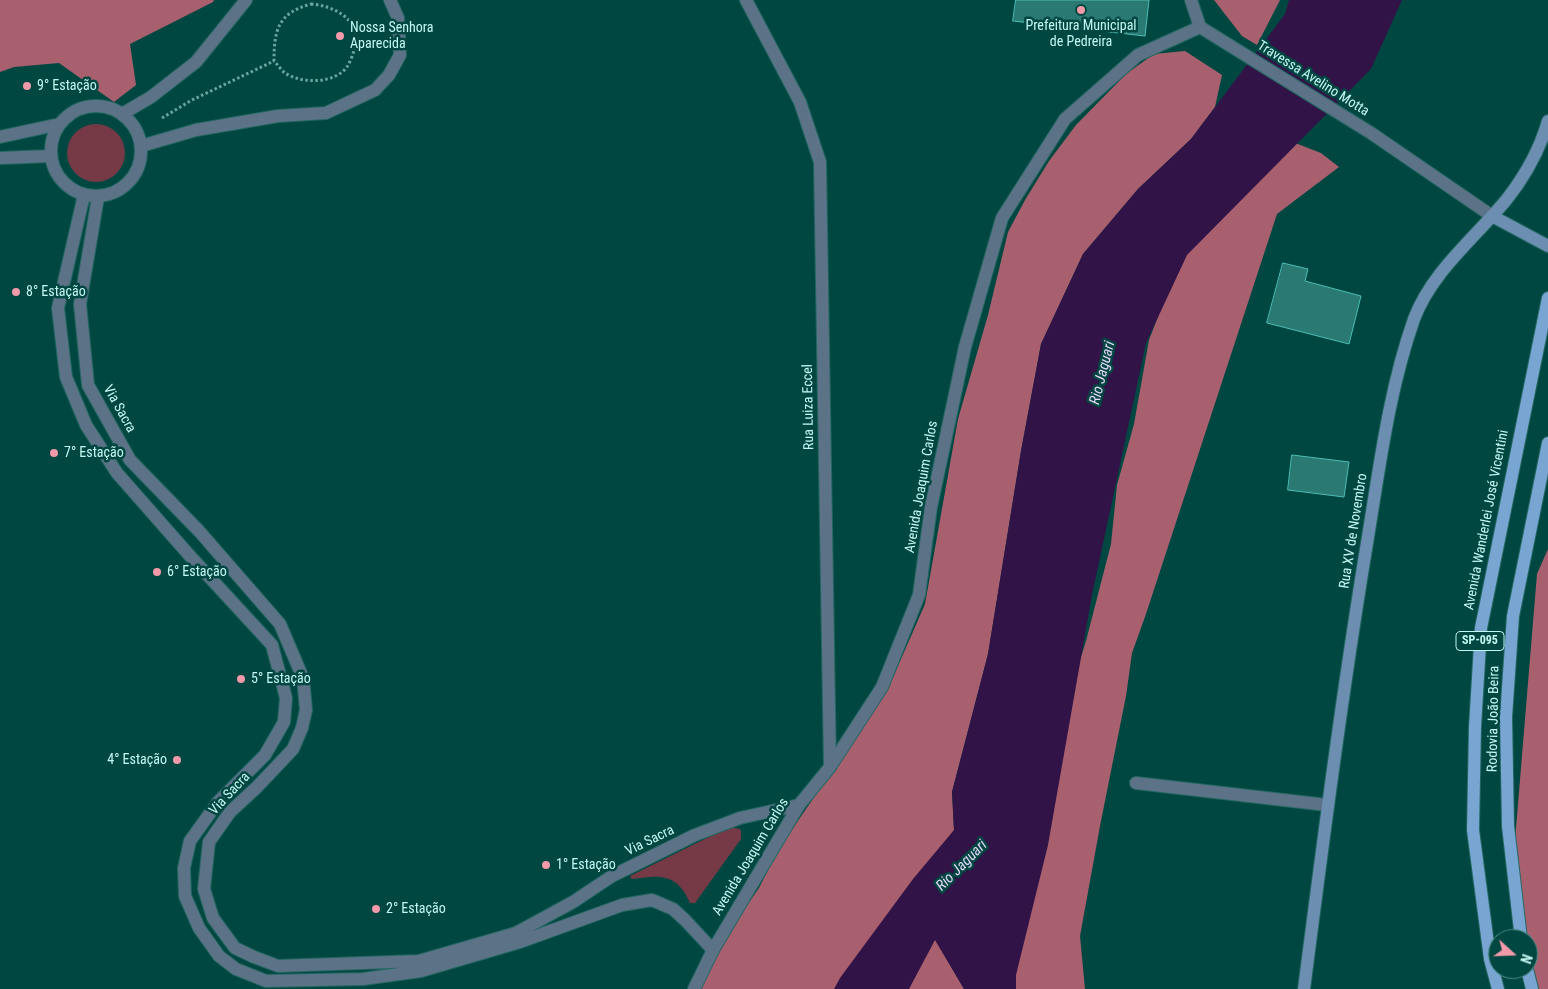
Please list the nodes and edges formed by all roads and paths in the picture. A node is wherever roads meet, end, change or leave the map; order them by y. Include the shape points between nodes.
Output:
1 (246, 0) edge
2 (390, 0) edge
3 (746, 0) edge
4 (1191, 0) edge
5 (1200, 27) junction
6 (274, 61) junction
7 (122, 114) junction
8 (1548, 121) edge
9 (60, 124) junction
10 (137, 132) junction
11 (0, 137) edge
12 (141, 146) junction
13 (51, 156) junction
14 (0, 158) edge
15 (84, 196) junction
16 (98, 197) junction
17 (1492, 216) junction
18 (1548, 246) edge
19 (1548, 298) edge
20 (1548, 443) edge
21 (168, 498) junction
22 (153, 514) junction
23 (284, 722) junction
24 (302, 728) junction
25 (830, 767) junction
26 (1136, 783) dead end
27 (798, 805) junction
28 (1327, 805) junction
29 (1521, 929) edge
30 (531, 932) junction
31 (713, 950) junction
32 (694, 989) edge
33 (1304, 989) edge
34 (1498, 989) edge

1 - 7 street via 196,62
2 - 12 street via 398,18 400,55 389,75 375,90 326,112 278,116 196,130
3 - 25 street, Rua Luiza Eccel via 800,102 820,162
4 - 5 street
5 - 17 street, Travessa Avelino Motta via 1371,133
5 - 25 street, Avenida Joaquim Carlos via 1138,55 1065,120 1002,218 965,347 931,508 918,595 882,687
6 - 6 path via 275,36 280,24 298,8 323,5 348,18 355,29 357,42 346,69 324,80 305,80 285,72
6 - 10 path via 192,100
7 - 9 street via 96,106 70,114
7 - 10 street
8 - 17 main road, Rua XV de Novembro via 1525,173
9 - 11 street
9 - 13 street via 51,144
10 - 12 street
12 - 16 street via 135,175 126,186 113,194
13 - 14 street
13 - 15 street via 61,181
15 - 16 street
15 - 22 street, Via Sacra via 58,308 66,377 91,433 117,473
16 - 21 street, Via Sacra via 80,304 88,385 130,460
17 - 18 main road
17 - 28 main road, Rua XV de Novembro via 1427,291 1415,318 1390,404
19 - 34 main road, Avenida Wanderlei José Vicentini / SP-095 via 1481,628 1475,727 1474,830 1490,959
20 - 29 main road, Rodovia João Beira / SP-095 via 1513,616 1506,717 1508,826
21 - 22 street
21 - 24 street, Via Sacra via 280,624 303,678 306,710
22 - 23 street, Via Sacra via 272,645 286,698
23 - 24 street
23 - 30 street, Via Sacra via 265,755 218,802 190,840 184,868 185,896 198,928 219,956 236,969 266,981 363,979 421,971
24 - 30 street, Via Sacra via 292,749 230,812 209,842 204,889 213,918 235,948 278,966 419,961 516,932
25 - 27 street, Avenida Joaquim Carlos
26 - 28 street
27 - 30 street, Via Sacra via 740,818 695,835 612,876
27 - 31 street, Avenida Joaquim Carlos
28 - 33 main road, Rua XV de Novembro
30 - 31 street, Via Sacra via 622,905 652,900 673,909
31 - 32 street, Avenida Joaquim Carlos

